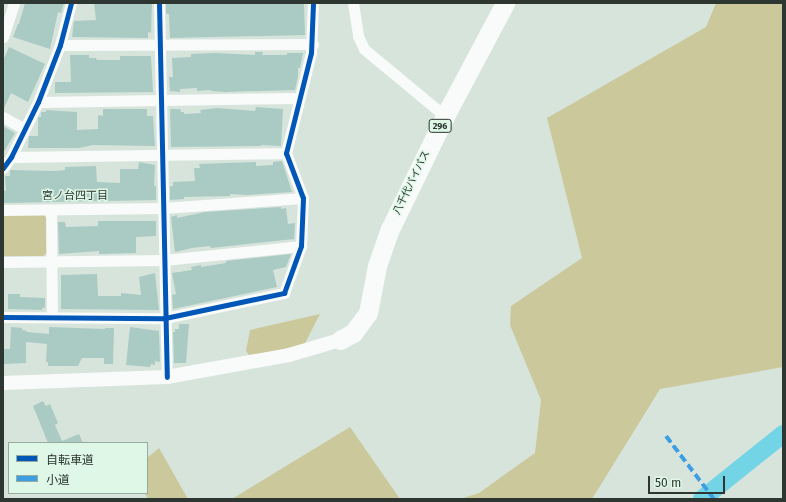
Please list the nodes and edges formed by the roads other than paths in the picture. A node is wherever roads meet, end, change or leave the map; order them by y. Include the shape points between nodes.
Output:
1 (14, 3) edge
2 (71, 3) edge
3 (159, 3) edge
4 (313, 3) edge
5 (353, 3) edge
6 (505, 3) edge
7 (3, 37) edge
8 (313, 44) junction
9 (60, 45) junction
10 (160, 45) junction
11 (299, 98) junction
12 (161, 100) junction
13 (38, 102) junction
14 (445, 116) junction
15 (3, 117) edge
16 (25, 129) junction
17 (286, 153) junction
18 (162, 155) junction
19 (11, 157) junction
20 (3, 168) edge
21 (303, 198) junction
22 (163, 208) junction
23 (3, 210) edge
24 (51, 210) junction
25 (301, 246) junction
26 (164, 260) junction
27 (51, 261) junction
28 (3, 262) edge
29 (3, 317) edge
30 (52, 317) junction
31 (165, 318) junction
32 (340, 340) joint
33 (167, 377) junction
34 (3, 383) edge

1 - 7 street
2 - 9 street
3 - 10 street
4 - 8 street
5 - 14 street via 358,36 364,49
6 - 14 highway, 八千代バイパス / 296
8 - 10 street
8 - 11 street
9 - 10 street
9 - 13 street
10 - 12 street
11 - 12 street
11 - 17 street
12 - 13 street
12 - 18 street
13 - 16 street
14 - 32 highway, 八千代バイパス / 296 via 381,251 368,313 353,333
15 - 16 street
16 - 19 street
17 - 18 street
17 - 21 street
18 - 19 street
18 - 22 street
19 - 20 street
21 - 22 street
21 - 25 street
22 - 24 street
22 - 26 street
23 - 24 street
24 - 27 street
25 - 26 street
25 - 31 street via 284,293
26 - 27 street
26 - 31 street
27 - 28 street
27 - 30 street
29 - 30 street
30 - 31 street
31 - 33 street
32 - 33 street via 289,355
33 - 34 street

